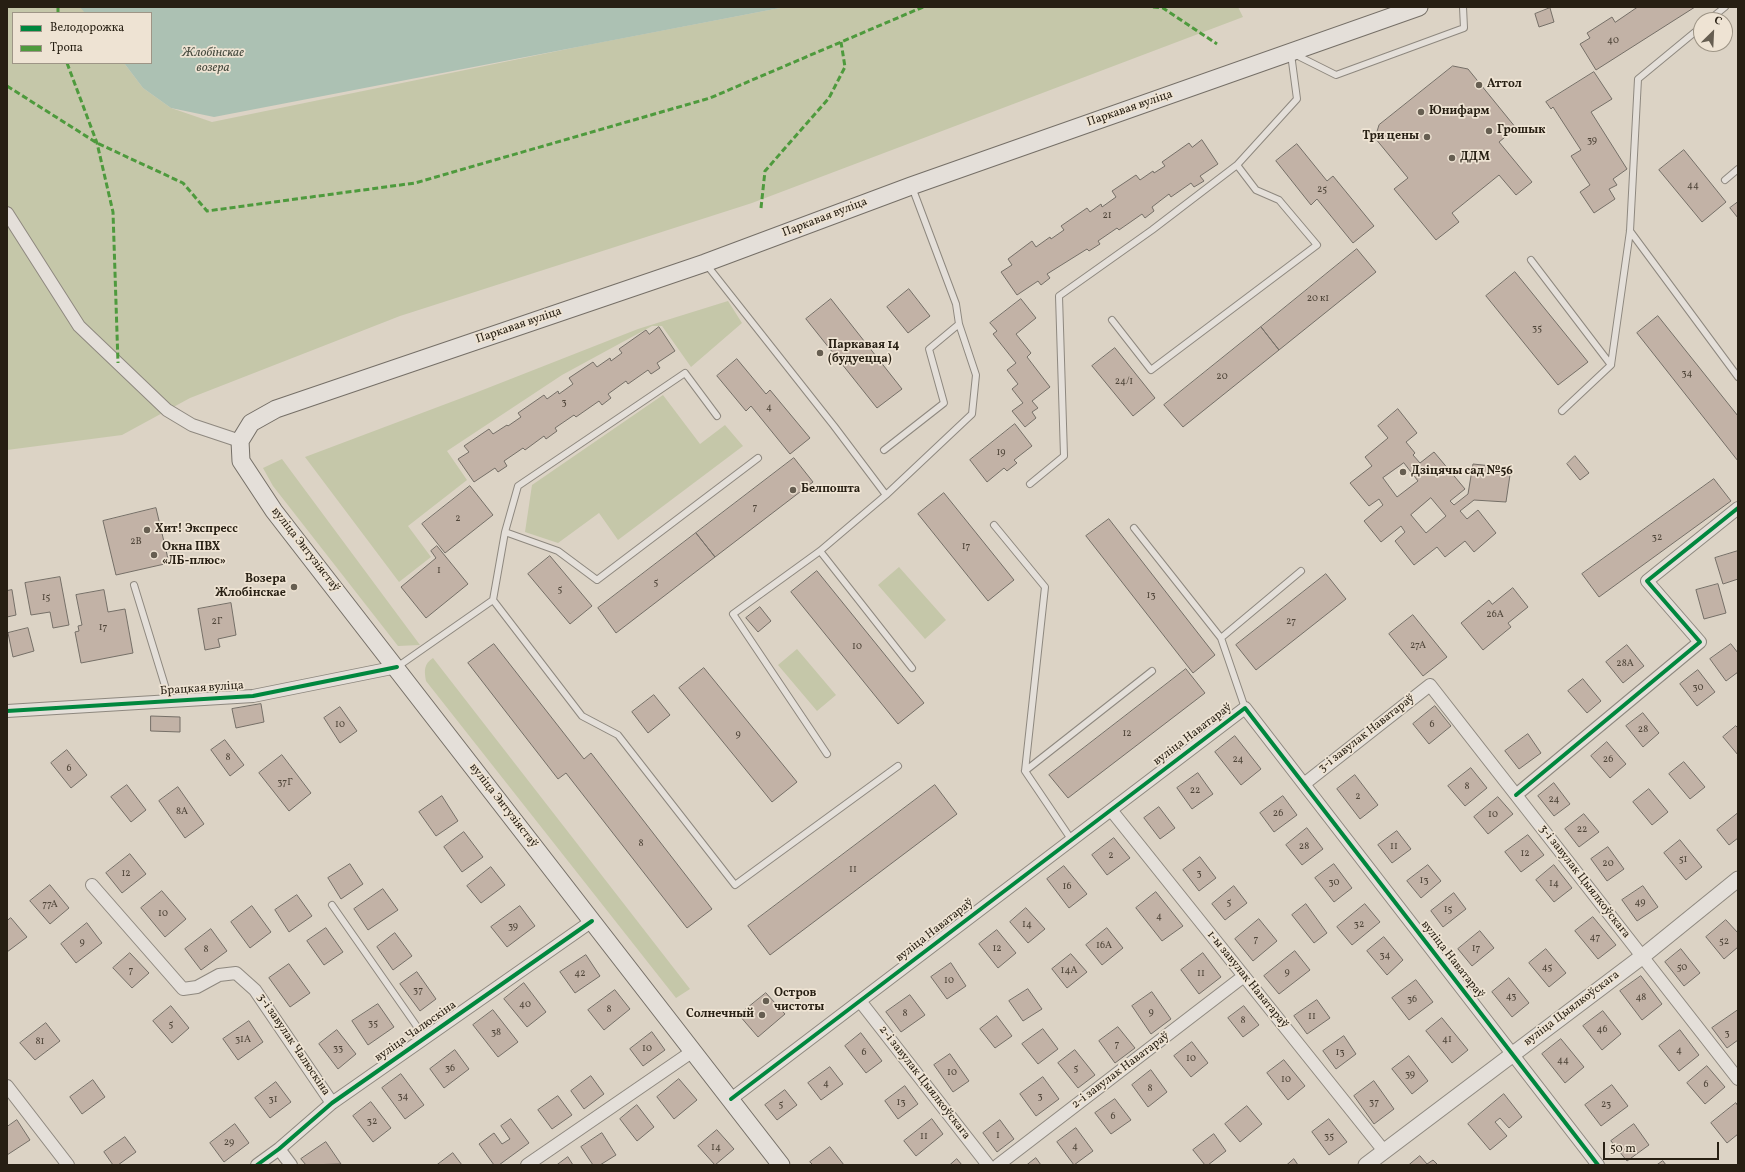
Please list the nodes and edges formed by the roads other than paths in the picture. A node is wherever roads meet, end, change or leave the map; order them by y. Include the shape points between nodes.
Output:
1 (1419, 7) edge
2 (1463, 7) edge
3 (1693, 34) edge
4 (1291, 52) junction
5 (1237, 166) junction
6 (1738, 169) edge
7 (1725, 180) dead end
8 (911, 186) junction
9 (7, 213) edge
10 (1630, 231) junction
11 (1531, 260) dead end
12 (705, 263) junction
13 (1112, 320) dead end
14 (959, 324) junction
15 (1610, 365) junction
16 (1738, 377) edge
17 (1562, 411) dead end
18 (717, 416) dead end
19 (240, 441) junction
20 (884, 450) dead end
21 (758, 458) dead end
22 (1030, 484) dead end
23 (886, 495) junction
24 (1738, 508) edge
25 (994, 525) dead end
26 (1134, 528) dead end
27 (505, 532) junction
28 (820, 551) junction
29 (1301, 571) dead end
30 (134, 585) dead end
31 (493, 600) junction
32 (1221, 638) junction
33 (397, 667) junction
34 (912, 668) dead end
35 (1152, 671) dead end
36 (1430, 685) joint
37 (170, 702) junction
38 (1245, 708) junction
39 (7, 711) edge
40 (827, 754) dead end
41 (898, 766) dead end
42 (1025, 771) junction
43 (1304, 784) junction
44 (1516, 795) junction
45 (1111, 810) junction
46 (1071, 839) junction
47 (1738, 879) edge
48 (92, 885) dead end
49 (332, 905) dead end
50 (592, 921) junction
51 (1643, 956) junction
52 (1244, 976) junction
53 (860, 1001) junction
54 (424, 1038) junction
55 (693, 1051) junction
56 (1513, 1054) junction
57 (1738, 1079) edge
58 (7, 1086) edge
59 (731, 1099) junction
60 (332, 1103) junction
61 (280, 1149) junction
62 (1384, 1151) junction
63 (68, 1165) edge
64 (257, 1165) edge
65 (291, 1165) edge
66 (527, 1165) edge
67 (781, 1165) edge
68 (988, 1165) edge
69 (998, 1165) edge
70 (1366, 1165) edge
71 (1598, 1165) edge

1 - 4 main road, Паркавая вуліца
2 - 4 lane via 1464,28 1336,74
3 - 10 lane via 1638,79
4 - 5 lane via 1297,99
4 - 8 main road, Паркавая вуліца
5 - 13 lane via 1256,190 1279,200 1317,245 1151,370
5 - 22 lane via 1059,296 1064,456
6 - 7 lane
8 - 12 main road, Паркавая вуліца
8 - 14 lane via 956,304
9 - 19 street via 79,326 167,410 192,425
10 - 15 lane
10 - 16 lane
11 - 15 lane
12 - 19 main road, Паркавая вуліца via 276,409 251,423
12 - 23 lane
14 - 20 lane via 929,349 944,403
14 - 23 lane via 976,375 972,414
15 - 17 lane
18 - 27 lane via 685,373 518,486
19 - 33 main road, вуліца Энтузіястаў via 241,461 274,511
21 - 27 lane via 598,580 558,551
23 - 28 lane
24 - 44 street via 1647,581 1700,642
25 - 42 lane via 1045,587
26 - 32 lane
27 - 31 lane
28 - 34 lane
28 - 40 lane via 733,614
29 - 32 lane
30 - 37 lane
31 - 33 lane
31 - 41 lane via 582,716 618,735 735,886
32 - 38 lane
33 - 37 street, Брацкая вуліца via 253,696
33 - 50 main road, вуліца Энтузіястаў
35 - 42 lane
36 - 43 street, 3-і завулак Наватараў
36 - 44 street, 3-і завулак Цыялкоўскага
37 - 39 street, Брацкая вуліца
38 - 43 street, вуліца Наватараў
38 - 45 street, вуліца Наватараў
42 - 46 lane
43 - 56 street, вуліца Наватараў
44 - 51 street, 3-і завулак Цыялкоўскага
45 - 46 street, вуліца Наватараў
45 - 52 street, 1-ы завулак Наватараў
46 - 53 street, вуліца Наватараў
47 - 51 street, вуліца Цыялкоўскага
48 - 60 street, 3-і завулак Чалюскіна via 183,989 197,987 219,974 236,973 255,990
49 - 54 lane
50 - 54 street, вуліца Чалюскіна
50 - 55 main road, вуліца Энтузіястаў
51 - 56 street, вуліца Цыялкоўскага
51 - 57 street, 3-і завулак Цыялкоўскага
52 - 62 street, 1-ы завулак Наватараў
52 - 69 street, 2-і завулак Наватараў
53 - 59 street, вуліца Наватараў
53 - 68 street, 2-і завулак Цыялкоўскага
54 - 60 street, вуліца Чалюскіна
55 - 59 main road, вуліца Энтузіястаў
55 - 66 street
56 - 62 street, вуліца Цыялкоўскага
56 - 71 street, вуліца Наватараў
58 - 63 street
59 - 67 main road, вуліца Энтузіястаў
60 - 61 street, вуліца Чалюскіна
61 - 64 street, вуліца Чалюскіна
61 - 65 street
62 - 70 street, вуліца Цыялкоўскага

